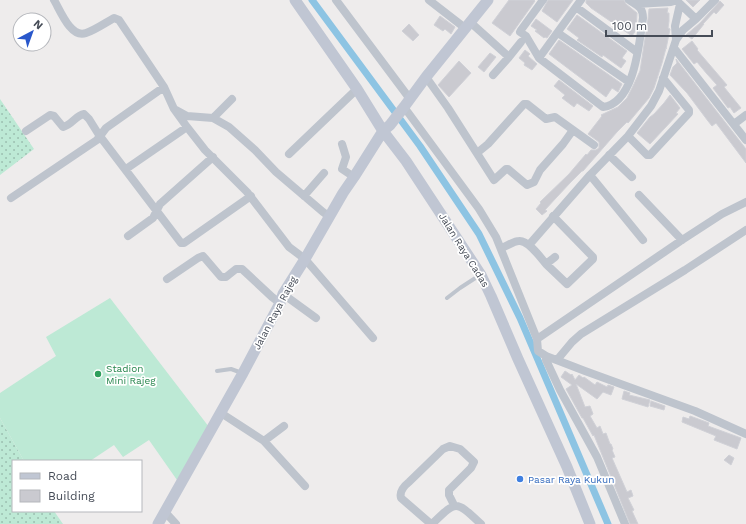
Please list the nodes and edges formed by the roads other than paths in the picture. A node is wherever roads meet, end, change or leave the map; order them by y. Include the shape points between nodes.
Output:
1 (54, 0) edge
2 (295, 0) edge
3 (336, 0) edge
4 (488, 0) edge
5 (543, 0) edge
6 (581, 0) edge
7 (715, 0) edge
8 (430, 1) edge
9 (664, 1) edge
10 (632, 2) edge
11 (678, 2) edge
12 (576, 7) junction
13 (696, 19) junction
14 (468, 25) junction
15 (558, 34) junction
16 (521, 42) dead end
17 (675, 44) junction
18 (637, 52) junction
19 (509, 57) junction
20 (539, 58) junction
21 (493, 75) dead end
22 (426, 77) junction
23 (663, 78) junction
24 (629, 82) junction
25 (164, 87) junction
26 (357, 89) junction
27 (232, 99) dead end
28 (405, 105) junction
29 (174, 109) junction
30 (746, 115) edge
31 (213, 118) junction
32 (734, 124) junction
33 (187, 127) junction
34 (386, 128) junction
35 (573, 130) junction
36 (26, 131) dead end
37 (99, 135) junction
38 (628, 136) junction
39 (746, 140) edge
40 (342, 144) dead end
41 (594, 144) dead end
42 (477, 153) junction
43 (290, 154) dead end
44 (609, 155) junction
45 (213, 157) junction
46 (126, 169) junction
47 (324, 173) dead end
48 (590, 175) junction
49 (354, 177) junction
50 (632, 177) dead end
51 (251, 196) junction
52 (304, 196) junction
53 (639, 196) dead end
54 (11, 198) dead end
55 (746, 202) edge
56 (157, 210) junction
57 (553, 216) junction
58 (330, 217) junction
59 (746, 230) edge
60 (128, 236) dead end
61 (643, 240) dead end
62 (682, 240) junction
63 (529, 245) junction
64 (501, 248) junction
65 (555, 257) dead end
66 (306, 259) junction
67 (546, 264) junction
68 (481, 275) junction
69 (167, 279) dead end
70 (447, 298) dead end
71 (282, 299) junction
72 (316, 318) dead end
73 (374, 338) dead end
74 (537, 339) junction
75 (543, 354) junction
76 (557, 360) junction
77 (217, 371) dead end
78 (243, 373) junction
79 (221, 412) junction
80 (284, 426) dead end
81 (746, 434) edge
82 (264, 441) junction
83 (305, 486) dead end
84 (454, 505) junction
85 (165, 512) junction
86 (158, 524) edge
87 (176, 524) edge
88 (431, 524) edge
89 (481, 524) edge
90 (590, 524) edge
91 (625, 524) edge

1 - 25 street via 75,32 85,34 114,18 119,20
2 - 26 street, Jalan Raya Cadas
3 - 28 street
4 - 14 street, Jalan Raya Rajeg
5 - 20 street via 520,31 526,36
6 - 12 street
7 - 13 street
8 - 14 street
9 - 10 street
9 - 11 street
10 - 18 street via 641,9 643,18
11 - 13 street
11 - 17 street
12 - 15 street
12 - 18 street
13 - 17 street via 683,30
14 - 19 street
14 - 22 street, Jalan Raya Rajeg
15 - 20 street
15 - 24 street
16 - 19 street
17 - 23 street
17 - 32 street
18 - 24 street
19 - 21 street
20 - 24 street via 603,107 609,107 619,99
22 - 28 street, Jalan Raya Rajeg
22 - 42 street
23 - 38 street via 651,106
23 - 38 street via 689,113 650,155
25 - 29 street
25 - 37 street
26 - 34 street, Jalan Raya Cadas
26 - 43 street
27 - 31 street
28 - 34 street, Jalan Raya Rajeg
28 - 64 street via 479,209
29 - 31 street via 187,116
29 - 33 street
30 - 32 street
31 - 52 street via 229,127
32 - 39 street
33 - 45 street
33 - 46 street
34 - 49 street, Jalan Raya Rajeg
34 - 68 street, Jalan Raya Cadas
35 - 41 street
35 - 42 street via 555,117 546,119 524,104
35 - 42 street via 537,173 536,178 527,185 508,169 494,180
36 - 37 street via 50,115 66,127 83,113
37 - 46 street
37 - 54 street via 97,140
38 - 44 street
40 - 49 street via 346,157 342,169
44 - 48 street
44 - 50 street
45 - 51 street
45 - 56 street via 160,204
46 - 56 street
47 - 52 street
48 - 57 street
48 - 61 street
49 - 58 street, Jalan Raya Rajeg
51 - 56 street via 184,243 180,242
51 - 66 street via 289,247
52 - 58 street
53 - 62 street
55 - 62 street
56 - 60 street via 153,218
57 - 63 street
57 - 67 street via 593,257 593,260 567,284
58 - 66 street, Jalan Raya Rajeg
59 - 76 street via 581,334
62 - 74 street
63 - 64 street via 519,241
63 - 67 street
64 - 74 street
65 - 67 street
66 - 71 street, Jalan Raya Rajeg
66 - 73 street
68 - 70 lane
68 - 90 street, Jalan Raya Cadas
69 - 71 street via 203,256 221,277 226,277 236,269 242,270 272,297
71 - 72 street
71 - 78 street, Jalan Raya Rajeg
74 - 75 street via 538,350
75 - 76 street
75 - 91 street via 597,457
76 - 81 street via 694,411
77 - 78 lane via 231,369
78 - 79 street, Jalan Raya Rajeg
79 - 82 street
79 - 85 street, Jalan Raya Rajeg
80 - 82 street
82 - 83 street
84 - 88 street
84 - 88 street via 449,490 474,462 460,449 450,446 414,477 400,493 401,498
84 - 89 street via 463,508
85 - 86 street, Jalan Raya Rajeg
85 - 87 street

